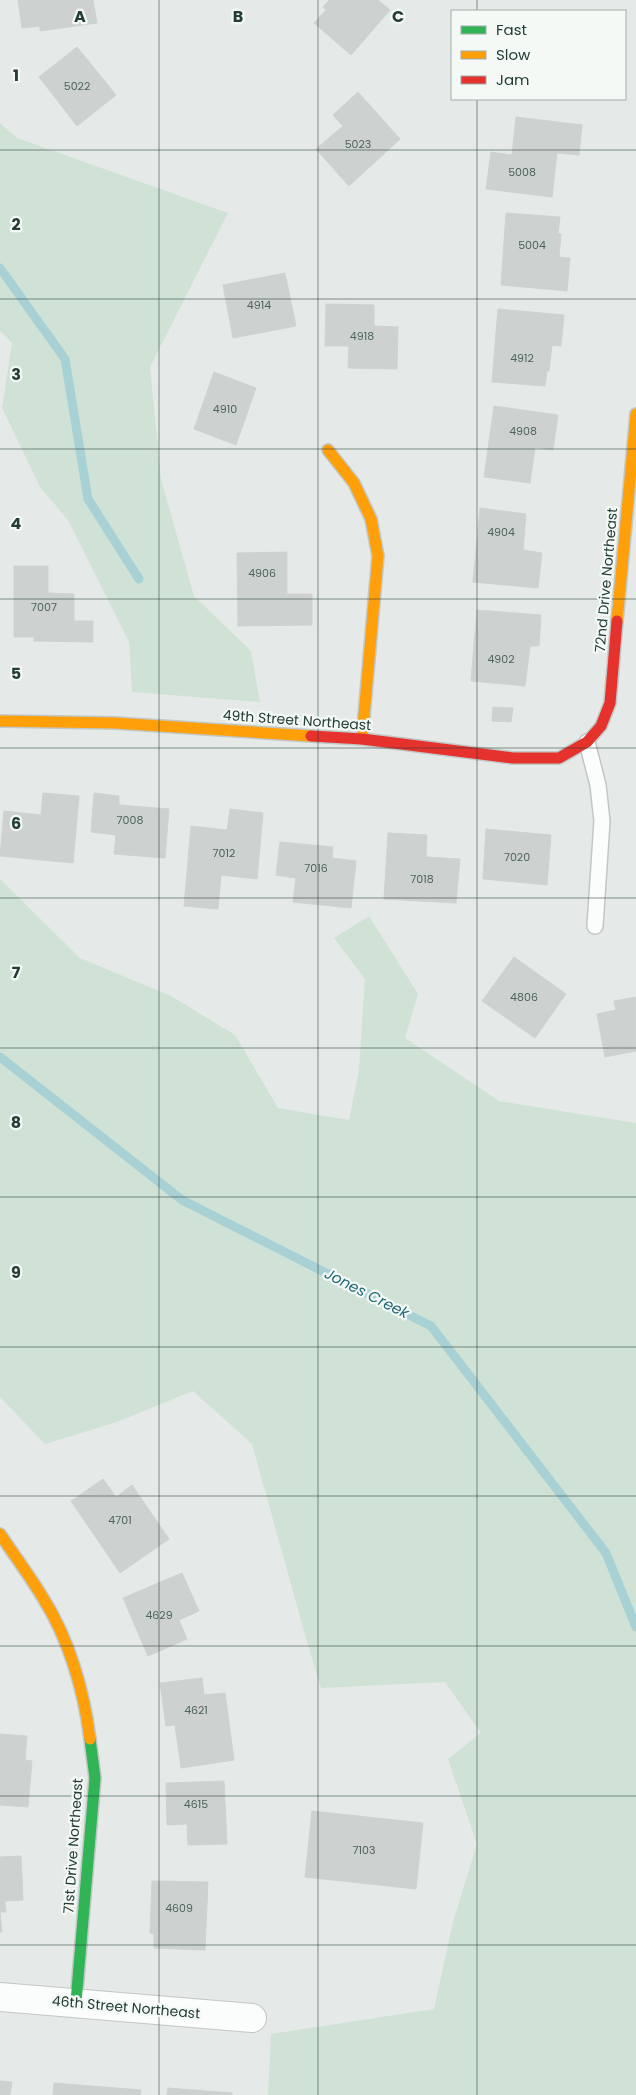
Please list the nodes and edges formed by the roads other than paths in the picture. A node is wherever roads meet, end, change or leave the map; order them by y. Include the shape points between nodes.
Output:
1 (636, 414) edge
2 (328, 450) dead end
3 (0, 721) edge
4 (362, 739) junction
5 (587, 742) junction
6 (595, 926) dead end
7 (0, 1534) edge
8 (0, 1997) edge
9 (76, 2002) junction
10 (252, 2018) dead end

1 - 5 street, 72nd Drive Northeast via 610,703 601,726
2 - 4 street via 357,490 371,520 378,556
3 - 4 street, 49th Street Northeast via 115,723
4 - 5 street, 49th Street Northeast via 513,758 559,758
5 - 6 lane via 598,785 602,821
7 - 9 street, 71st Drive Northeast via 44,1599 66,1645 87,1714 94,1778
8 - 9 street, 46th Street Northeast
9 - 10 street, 46th Street Northeast

